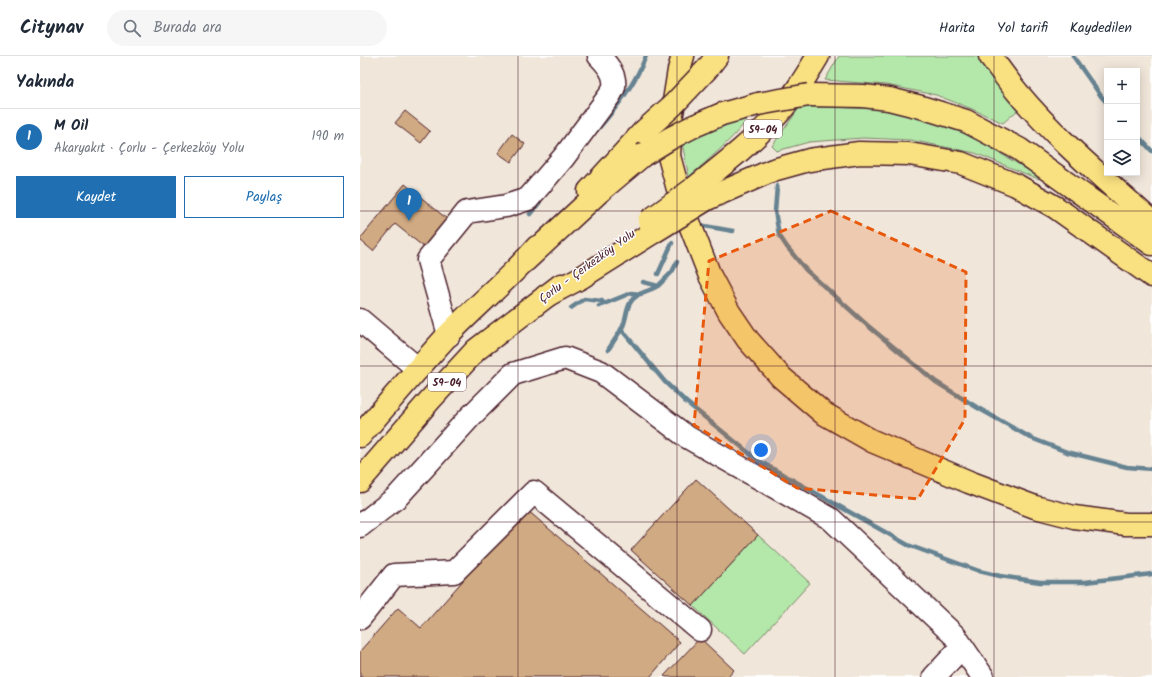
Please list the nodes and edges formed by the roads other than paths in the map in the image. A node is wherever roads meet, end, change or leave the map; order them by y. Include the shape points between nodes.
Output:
1 (599, 56) edge
2 (683, 56) edge
3 (818, 56) edge
4 (990, 56) edge
5 (712, 62) edge
6 (700, 194) junction
7 (1152, 222) edge
8 (1152, 244) edge
9 (525, 261) junction
10 (1152, 276) edge
11 (360, 320) edge
12 (449, 335) junction
13 (418, 369) junction
14 (360, 436) edge
15 (360, 482) edge
16 (1152, 524) edge
17 (360, 526) edge
18 (360, 618) edge
19 (700, 630) dead end
20 (962, 648) junction
21 (934, 677) edge
22 (983, 677) edge

1 - 12 street via 607,64 614,85 610,95 564,157 528,199 506,206 467,212 428,260
2 - 16 main road via 671,120 670,156 682,204 710,276 729,312 748,340 781,377 823,413 872,441 969,482 1034,507 1074,517 1126,524
3 - 6 main road, 59-04 via 805,79 778,113
4 - 7 main road via 1018,93 1051,128
5 - 9 main road, 59-04, bridge via 673,105 643,132
6 - 10 main road via 809,160 859,153 909,154 961,163 1016,185 1055,207
6 - 15 main road, Çorlu - Çerkezköy Yolu / 59-04, bridge via 582,278 546,296 476,350
8 - 9 main road, bridge via 1019,149 966,121 889,99 809,95 758,104 722,114 668,139 643,155 599,192
9 - 12 main road, 59-04
11 - 13 street
12 - 13 main road, 59-04
13 - 14 main road, 59-04
17 - 20 street via 397,497 513,374 565,358 601,372 687,437 831,519 955,636
18 - 19 street via 394,575 454,572 534,492
20 - 21 street
20 - 22 street

